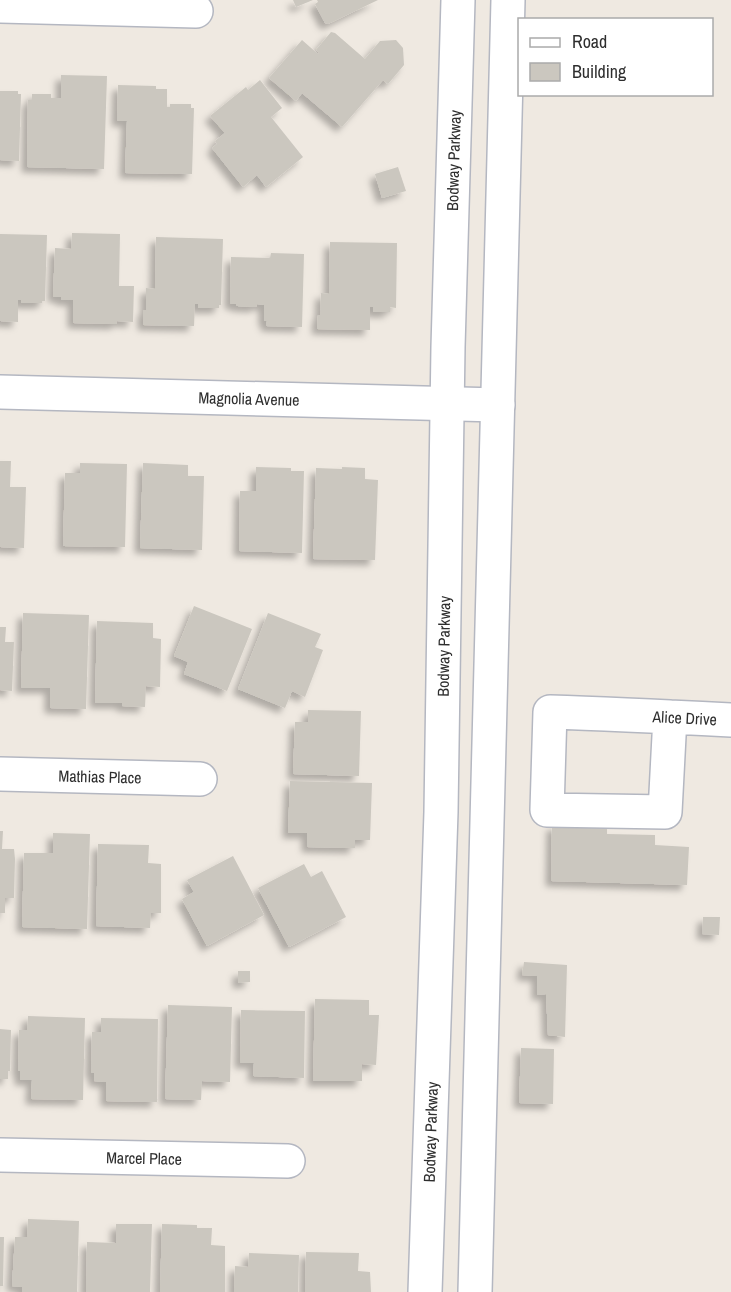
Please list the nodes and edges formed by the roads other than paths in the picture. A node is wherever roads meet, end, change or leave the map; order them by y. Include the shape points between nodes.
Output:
1 (458, 0) edge
2 (508, 0) edge
3 (0, 6) edge
4 (196, 11) dead end
5 (0, 392) edge
6 (447, 404) junction
7 (498, 405) junction
8 (670, 717) junction
9 (731, 720) edge
10 (0, 774) edge
11 (200, 779) dead end
12 (0, 1155) edge
13 (288, 1161) dead end
14 (425, 1292) edge
15 (475, 1292) edge

1 - 6 street, Bodway Parkway
2 - 7 street
3 - 4 street
5 - 6 street, Magnolia Avenue
6 - 7 street, Magnolia Avenue
6 - 14 street, Bodway Parkway via 441,812
7 - 15 street
8 - 8 street, Alice Drive via 550,712 547,810 666,812
8 - 9 street, Alice Drive
10 - 11 street, Mathias Place
12 - 13 street, Marcel Place

